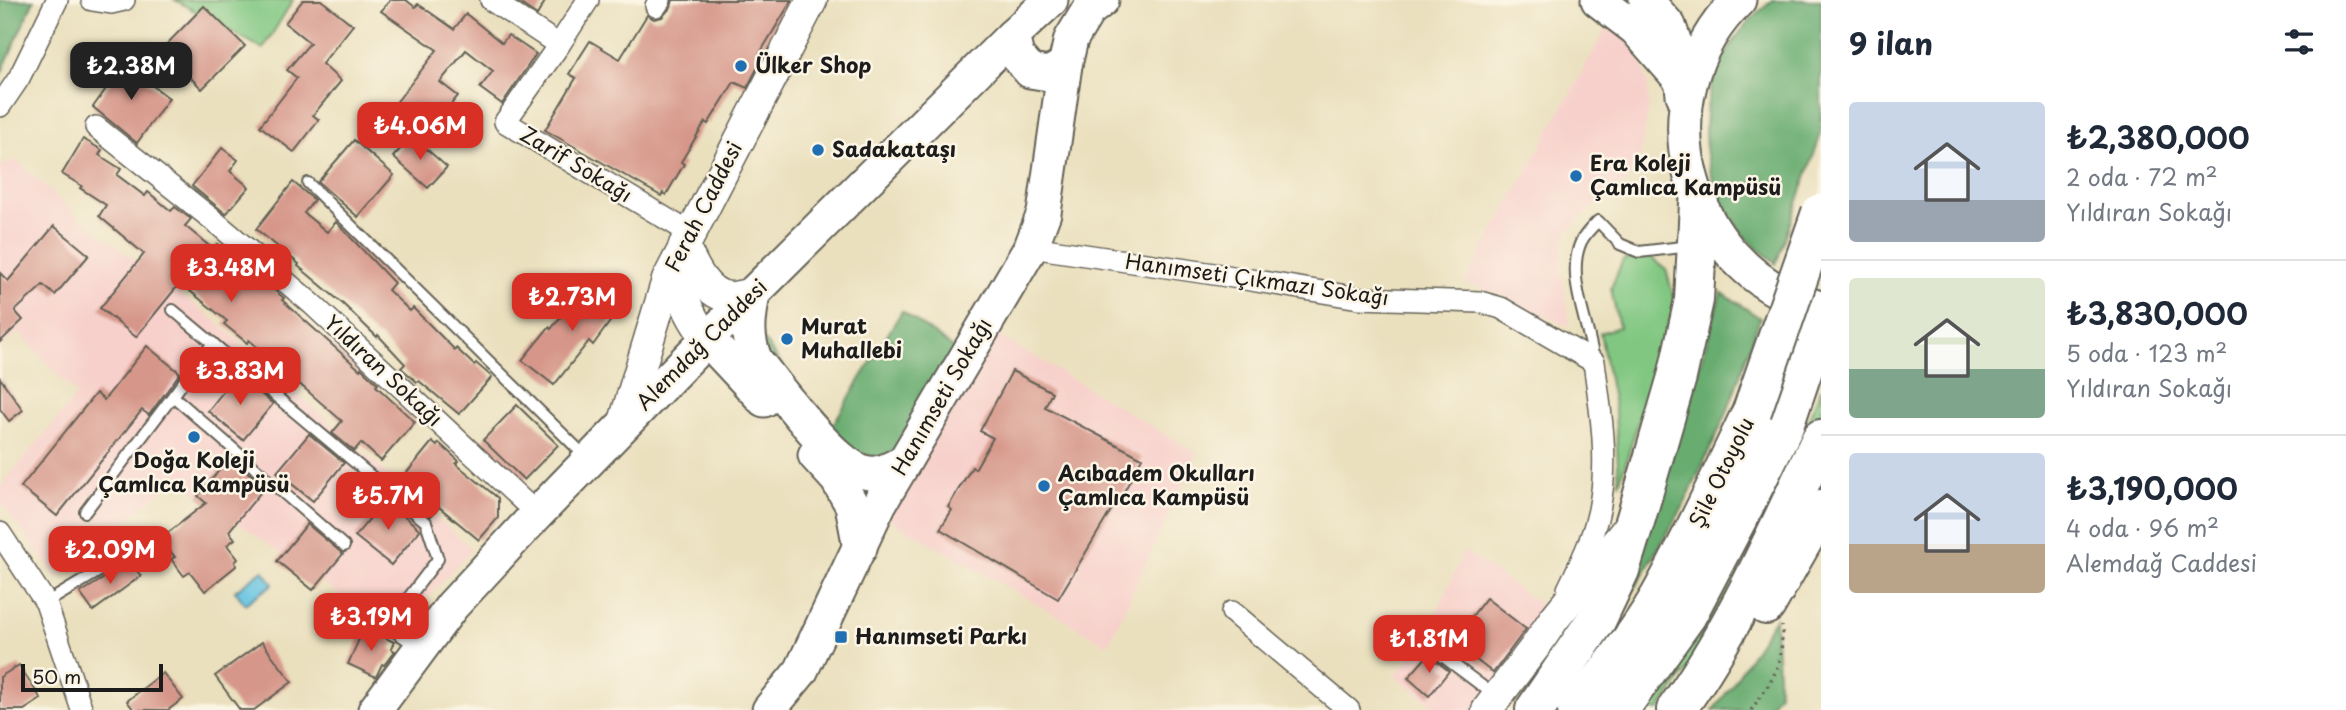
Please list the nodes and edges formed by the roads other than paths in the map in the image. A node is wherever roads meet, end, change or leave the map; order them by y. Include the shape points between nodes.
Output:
1 (57, 0) edge
2 (92, 0) edge
3 (124, 0) edge
4 (491, 0) edge
5 (588, 0) edge
6 (813, 0) edge
7 (1051, 0) edge
8 (1102, 0) edge
9 (1598, 0) edge
10 (1646, 0) edge
11 (1739, 0) edge
12 (1012, 36) junction
13 (559, 45) junction
14 (1065, 65) junction
15 (1683, 96) junction
16 (0, 106) edge
17 (96, 127) dead end
18 (308, 183) dead end
19 (1699, 203) junction
20 (1821, 213) edge
21 (687, 239) junction
22 (1697, 246) junction
23 (1031, 247) junction
24 (753, 293) junction
25 (1821, 308) edge
26 (173, 310) dead end
27 (1821, 317) edge
28 (708, 339) junction
29 (213, 343) junction
30 (1594, 362) junction
31 (173, 396) junction
32 (1768, 419) junction
33 (623, 425) junction
34 (1821, 439) edge
35 (590, 461) junction
36 (904, 462) junction
37 (1821, 509) edge
38 (85, 512) dead end
39 (537, 513) junction
40 (1636, 518) junction
41 (0, 533) edge
42 (344, 546) dead end
43 (860, 548) junction
44 (131, 552) dead end
45 (46, 603) junction
46 (1232, 612) dead end
47 (1554, 619) junction
48 (1424, 643) dead end
49 (420, 649) junction
50 (1492, 704) edge
51 (82, 710) edge
52 (375, 710) edge
53 (769, 710) edge
54 (1349, 710) edge
55 (1535, 710) edge
56 (1577, 710) edge
57 (1619, 710) edge
58 (1676, 710) edge
59 (1696, 710) edge

1 - 16 street
2 - 3 street
4 - 13 street
5 - 13 street
6 - 21 street, Ferah Caddesi
7 - 12 main road, Alemdağ Caddesi
8 - 14 main road via 1088,11 1071,39
9 - 15 main road via 1636,29
10 - 15 main road via 1669,26 1679,54
11 - 15 main road via 1701,54
12 - 14 main road via 1017,56 1030,71 1049,74
12 - 24 main road, Alemdağ Caddesi
13 - 21 street, Zarif Sokağı via 505,122
14 - 23 main road, Hanımseti Sokağı via 1044,213
15 - 19 main road via 1689,171
17 - 39 street, Yıldıran Sokağı via 312,304
18 - 35 lane
19 - 22 highway
19 - 25 main road via 1738,261 1766,284 1798,302
20 - 32 highway, Şile Otoyolu, bridge
21 - 24 street via 698,275 715,291 732,297
21 - 28 street via 681,289
21 - 33 street, Ferah Caddesi via 667,280
22 - 30 lane via 1639,252 1620,244 1598,220 1581,240 1576,259
22 - 40 highway via 1694,300 1677,377
23 - 30 street, Hanımseti Çıkmazı Sokağı via 1359,298 1480,302 1501,308
23 - 36 main road, Hanımseti Sokağı
24 - 28 main road, Alemdağ Caddesi
24 - 36 main road via 747,325 756,361 831,450 856,470 871,474
26 - 29 lane
27 - 32 highway, Şile Otoyolu
28 - 33 main road, Alemdağ Caddesi
28 - 43 main road via 837,480 852,505
29 - 31 lane
29 - 49 lane via 426,522 438,559 387,626
30 - 47 street via 1603,434 1601,498 1588,546
31 - 38 lane
31 - 42 lane
32 - 56 highway, Şile Otoyolu via 1708,504 1658,599
32 - 57 highway, Şile Otoyolu via 1687,615
33 - 35 main road, Alemdağ Caddesi
34 - 58 highway via 1728,628
35 - 39 main road, Alemdağ Caddesi
36 - 43 main road, Hanımseti Sokağı
37 - 59 highway via 1764,631
39 - 49 main road, Alemdağ Caddesi via 452,606
40 - 47 street
40 - 55 highway via 1597,619
41 - 45 street
43 - 53 main road, Hanımseti Sokağı via 802,671
44 - 45 lane
45 - 51 street
46 - 54 street
47 - 50 street
48 - 50 lane
49 - 52 main road, Alemdağ Caddesi

